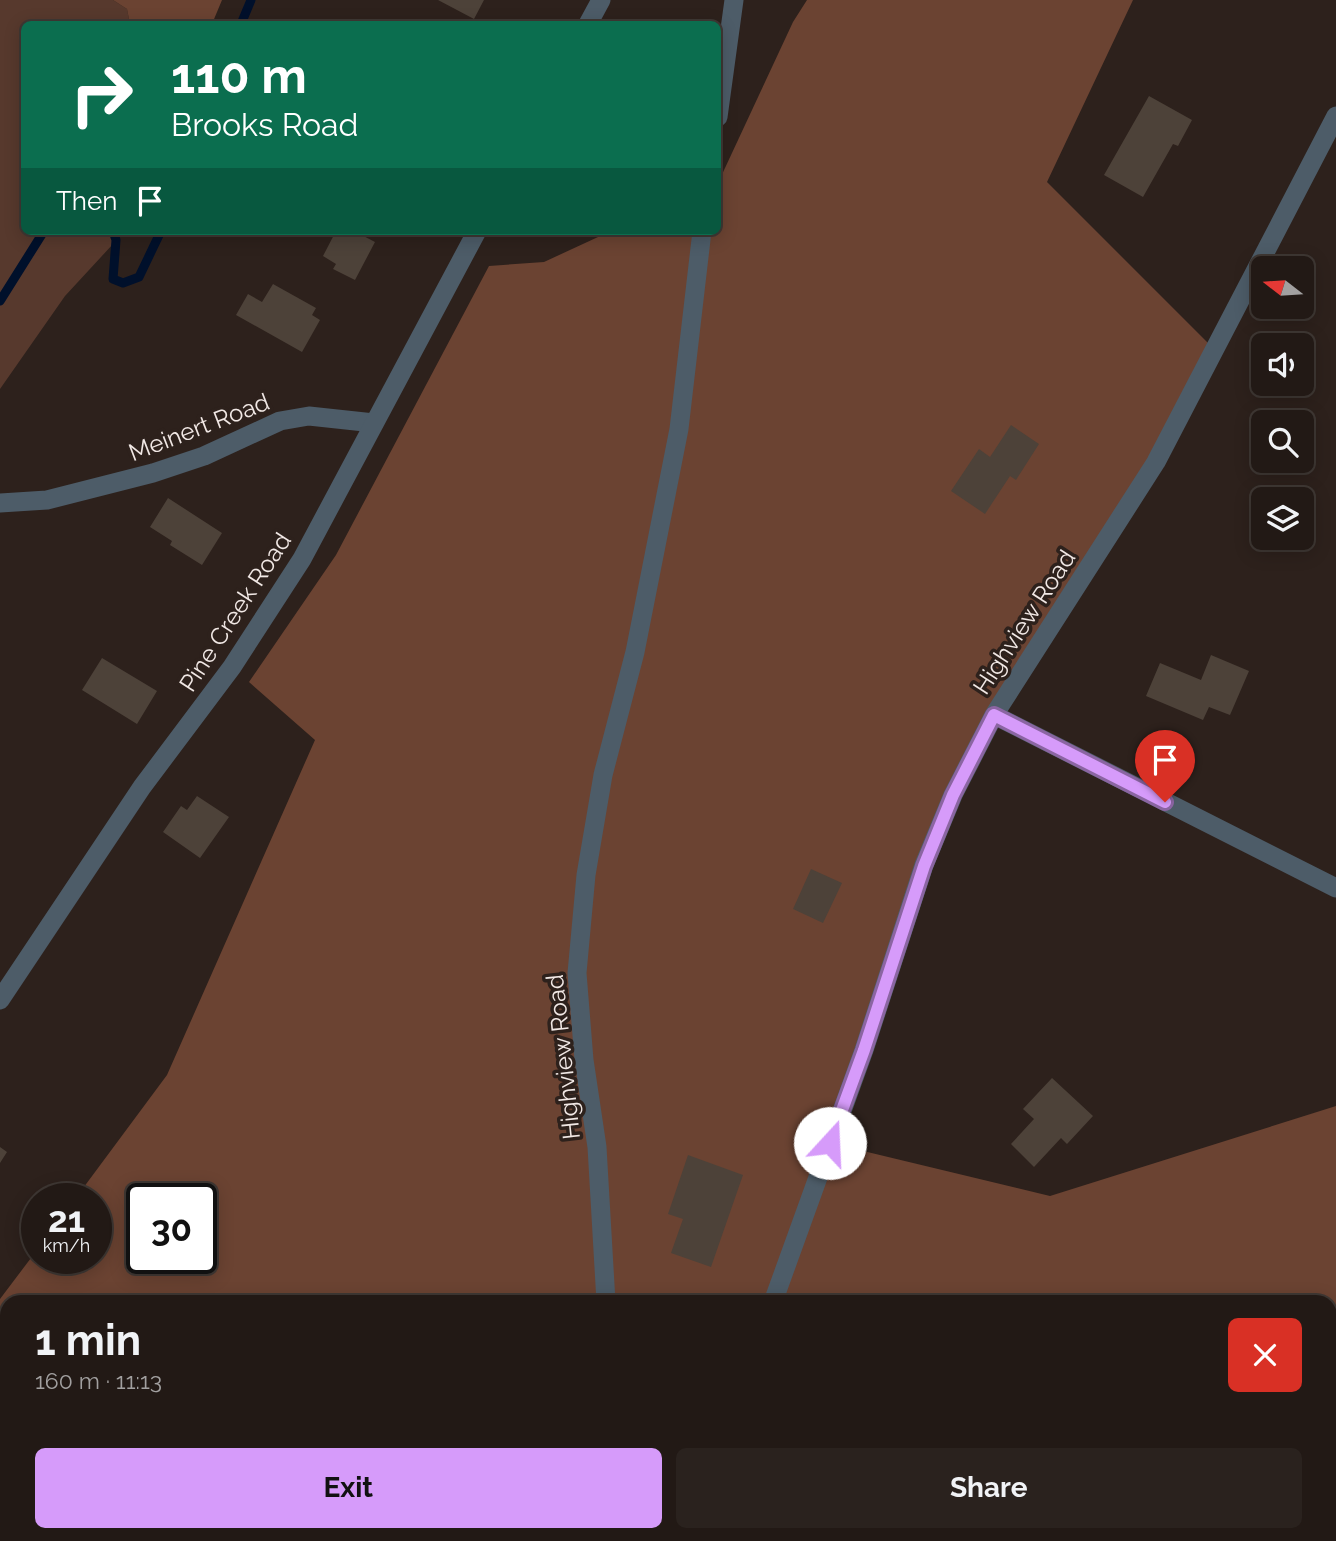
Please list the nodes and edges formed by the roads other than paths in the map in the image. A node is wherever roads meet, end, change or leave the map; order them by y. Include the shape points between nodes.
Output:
1 (601, 0) edge
2 (734, 0) edge
3 (590, 21) edge
4 (721, 95) edge
5 (1336, 116) edge
6 (475, 235) edge
7 (702, 235) edge
8 (374, 423) junction
9 (0, 503) edge
10 (994, 715) junction
11 (1336, 888) edge
12 (0, 1000) edge
13 (606, 1295) edge
14 (776, 1295) edge

1 - 3 street
2 - 4 street
5 - 10 street, Highview Road via 1156,463
6 - 8 street, Pine Creek Road
7 - 13 street, Highview Road via 679,429 638,639 603,775 586,875 578,961 584,1060 597,1147
8 - 9 street, Meinert Road via 309,416 279,421 204,456 141,477 47,500
8 - 12 street, Pine Creek Road via 302,559 232,667 142,787
10 - 11 street
10 - 14 street, Highview Road via 953,795 924,866

